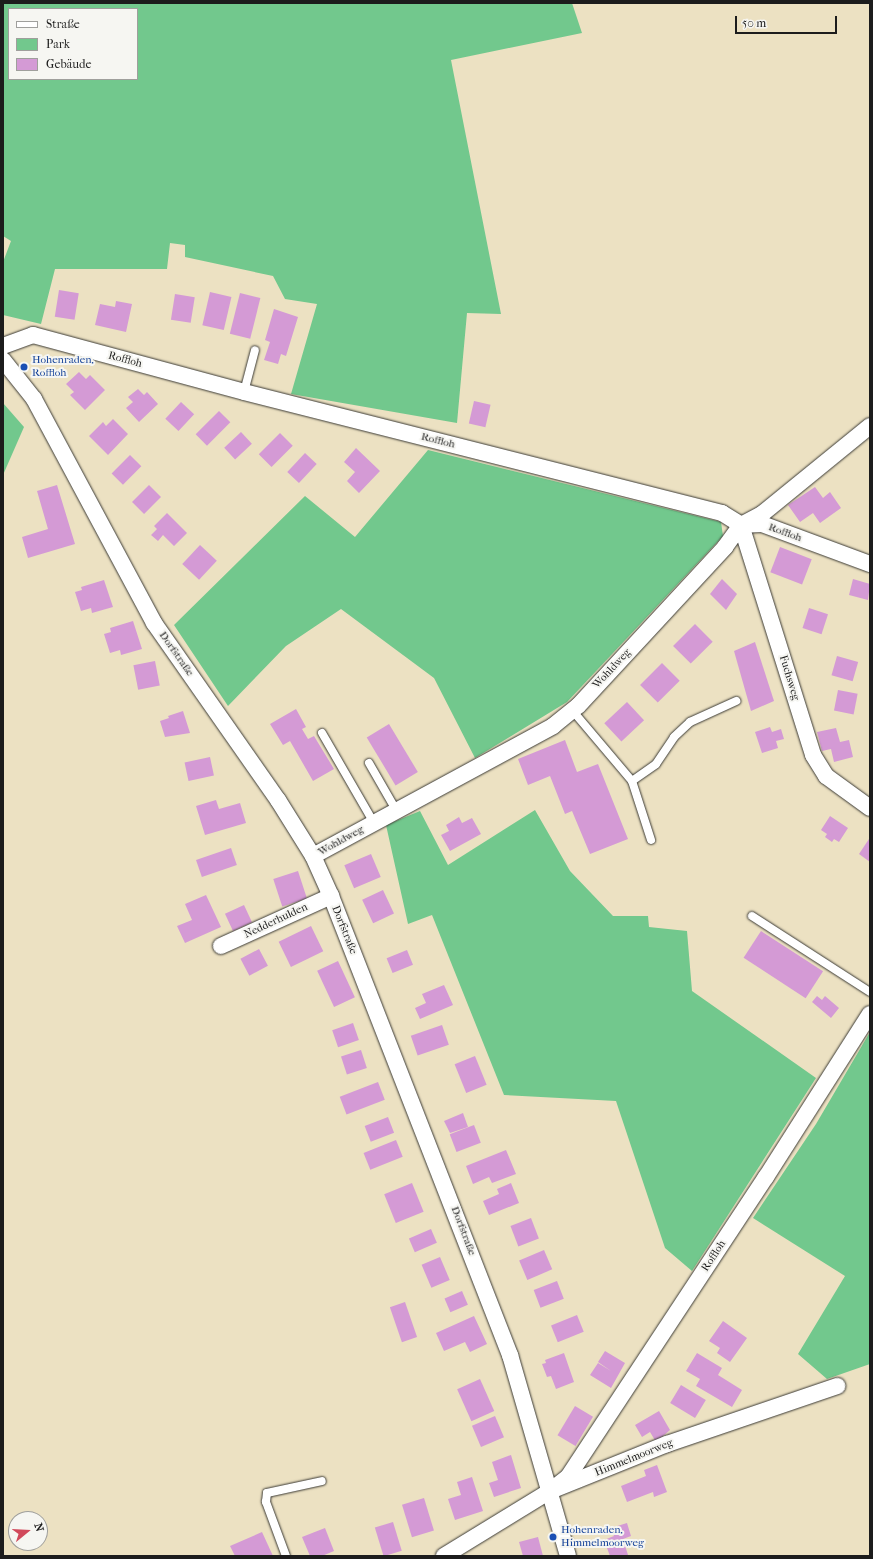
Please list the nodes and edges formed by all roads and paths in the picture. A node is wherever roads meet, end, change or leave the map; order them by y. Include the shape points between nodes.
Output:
1 (3, 346) edge
2 (255, 350) dead end
3 (3, 360) edge
4 (244, 392) junction
5 (870, 426) edge
6 (741, 524) junction
7 (870, 564) edge
8 (736, 701) dead end
9 (572, 710) junction
10 (322, 733) dead end
11 (369, 763) dead end
12 (632, 781) junction
13 (870, 808) edge
14 (396, 810) junction
15 (374, 823) junction
16 (651, 840) dead end
17 (313, 856) junction
18 (331, 896) junction
19 (752, 916) dead end
20 (221, 946) dead end
21 (870, 992) edge
22 (870, 1014) edge
23 (837, 1386) dead end
24 (322, 1480) dead end
25 (550, 1491) junction
26 (286, 1556) edge
27 (444, 1556) edge
28 (568, 1556) edge

1 - 4 street, Roffloh via 33,335
2 - 4 lane
3 - 17 street, Dorfstraße via 34,399 154,622 278,800
4 - 6 street, Roffloh via 722,513
5 - 6 street, Wohldweg via 762,514
6 - 7 street, Roffloh via 762,524
6 - 9 street, Wohldweg via 725,547
6 - 13 street, Fuchsweg via 813,755 826,776
8 - 12 lane via 690,722 674,737 656,764
9 - 12 lane
9 - 14 street, Wohldweg via 553,726
10 - 15 lane
11 - 14 lane
12 - 16 lane
14 - 15 street, Wohldweg
15 - 17 street, Wohldweg
17 - 18 street, Dorfstraße
18 - 20 street, Nedderhulden
18 - 25 street, Dorfstraße via 510,1355
19 - 21 lane
22 - 25 street, Roffloh via 766,1177 568,1476
23 - 25 street, Himmelmoorweg via 667,1444
24 - 26 lane via 267,1493 266,1502
25 - 27 street, Himmelmoorweg
25 - 28 street, Dorfstraße

